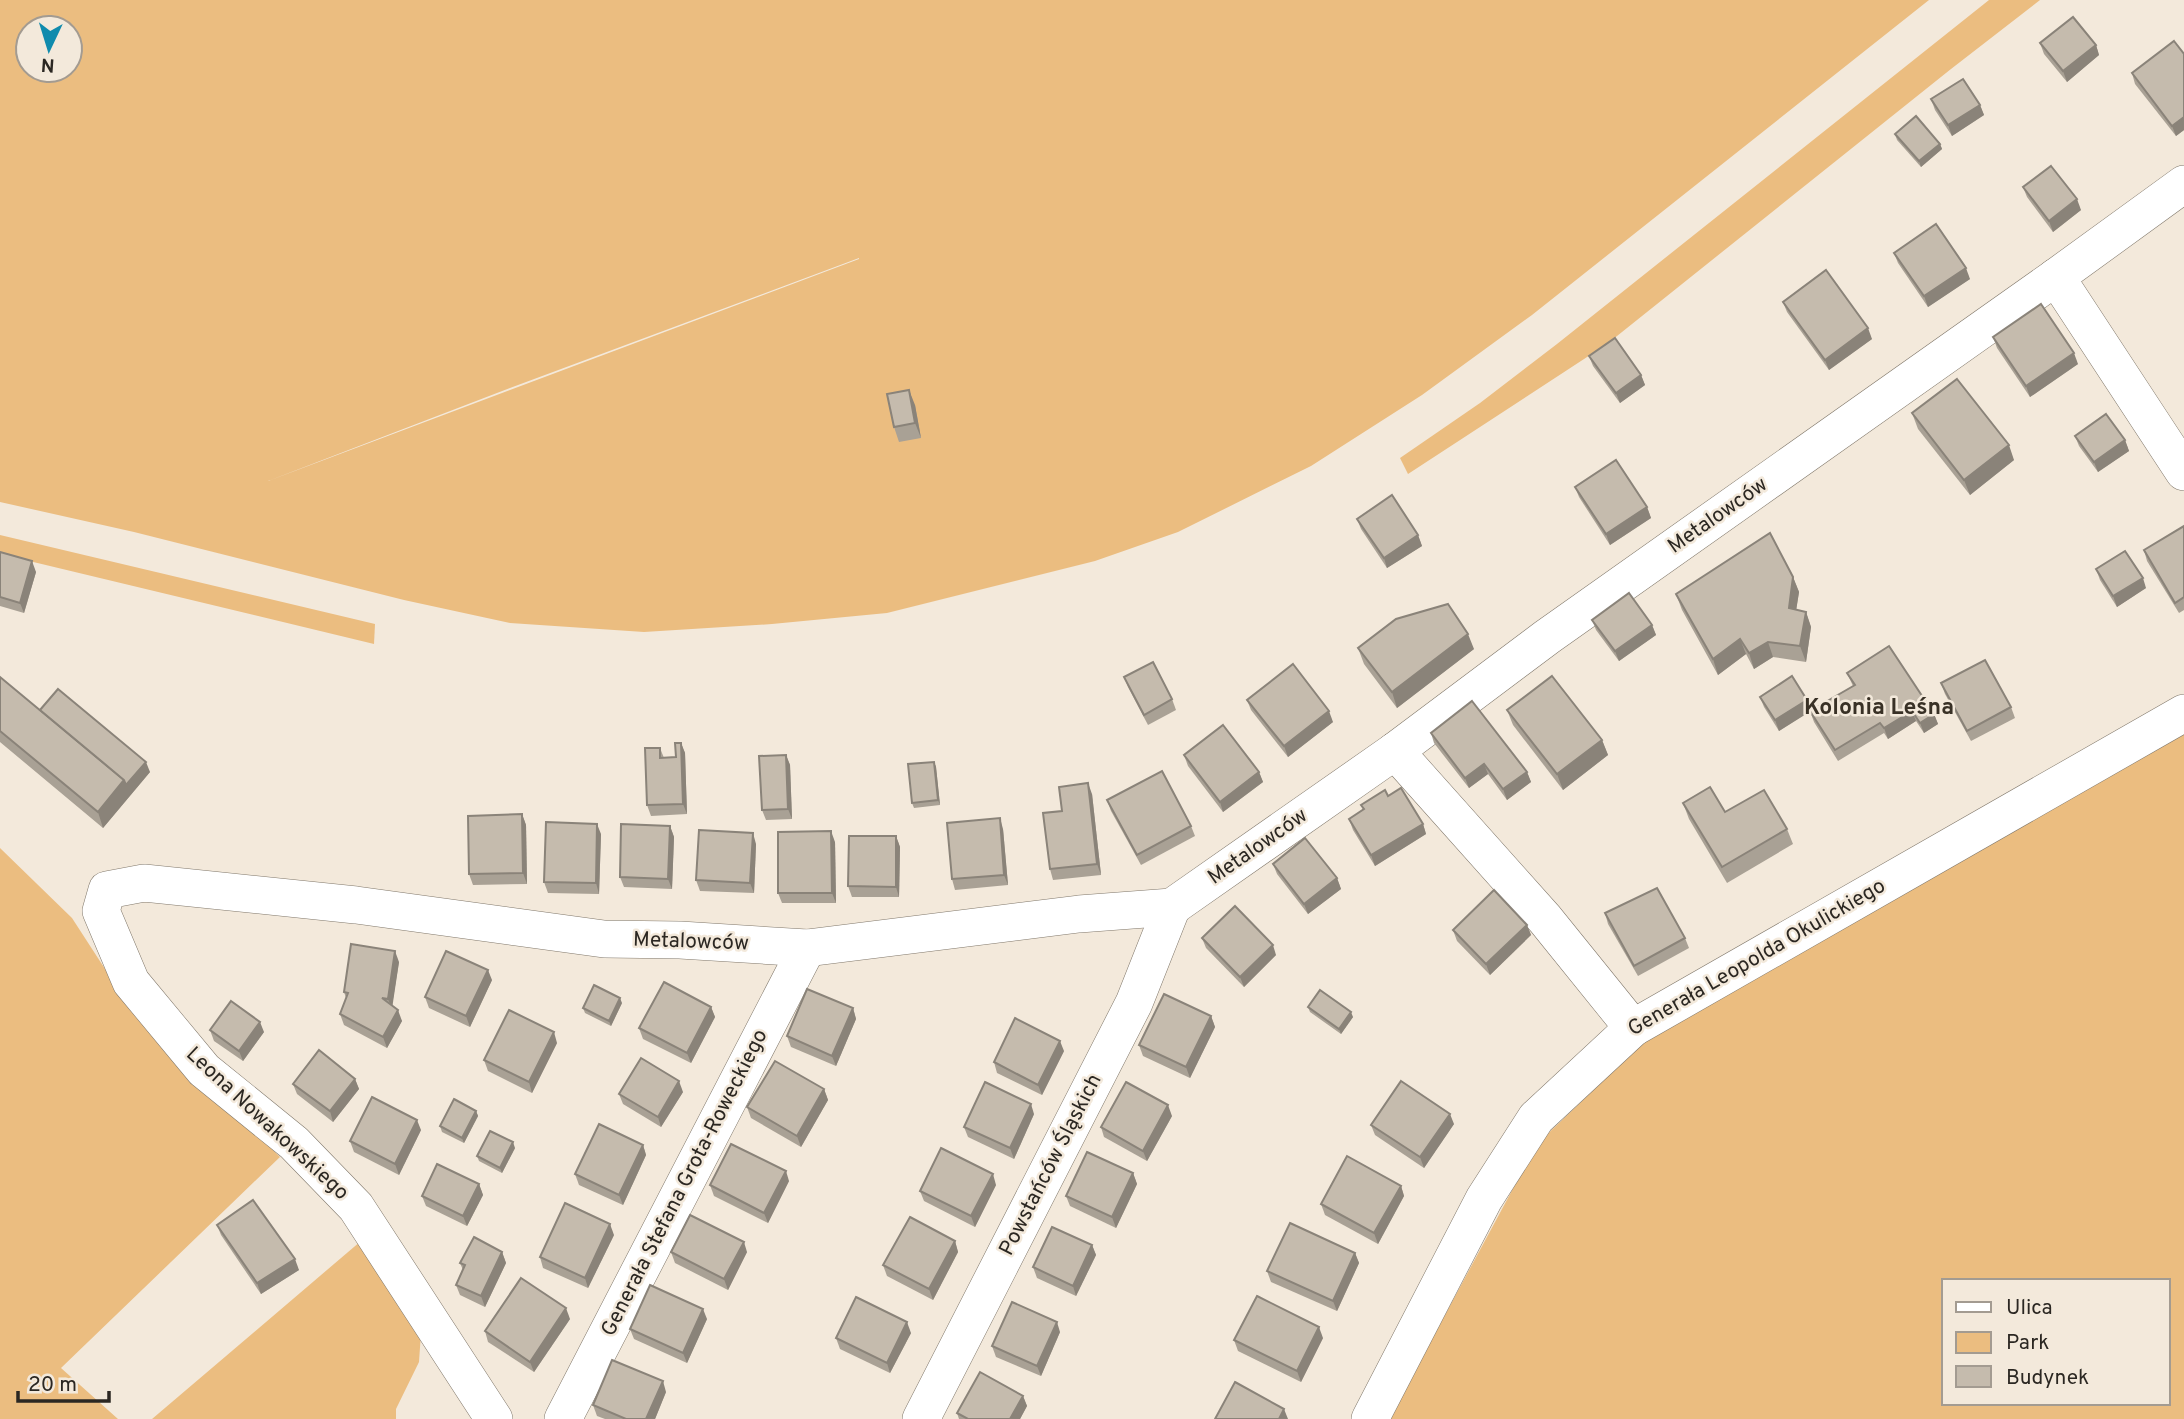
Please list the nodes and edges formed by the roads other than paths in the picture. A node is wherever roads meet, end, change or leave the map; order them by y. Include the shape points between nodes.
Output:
1 (2184, 184) edge
2 (2056, 277) junction
3 (2184, 472) edge
4 (2184, 713) edge
5 (1395, 751) junction
6 (144, 883) joint
7 (1172, 907) junction
8 (807, 948) junction
9 (1633, 1028) junction
10 (495, 1419) edge
11 (564, 1419) edge
12 (921, 1419) edge
13 (1370, 1419) edge

1 - 2 street, Metalowców
2 - 3 street
2 - 5 street, Metalowców via 1546,637
4 - 9 street, Generała Leopolda Okulickiego
5 - 7 street, Metalowców
5 - 9 street via 1545,919
6 - 8 street, Metalowców via 356,905 604,939
6 - 10 street, Leona Nowakowskiego via 107,890 101,911 131,982 204,1070 294,1143 356,1207
7 - 8 street, Metalowców
7 - 12 street, Powstańców Śląskich via 1134,1003
8 - 11 street, Generała Stefana Grota-Roweckiego
9 - 13 street, Generała Leopolda Okulickiego via 1536,1118 1484,1199

